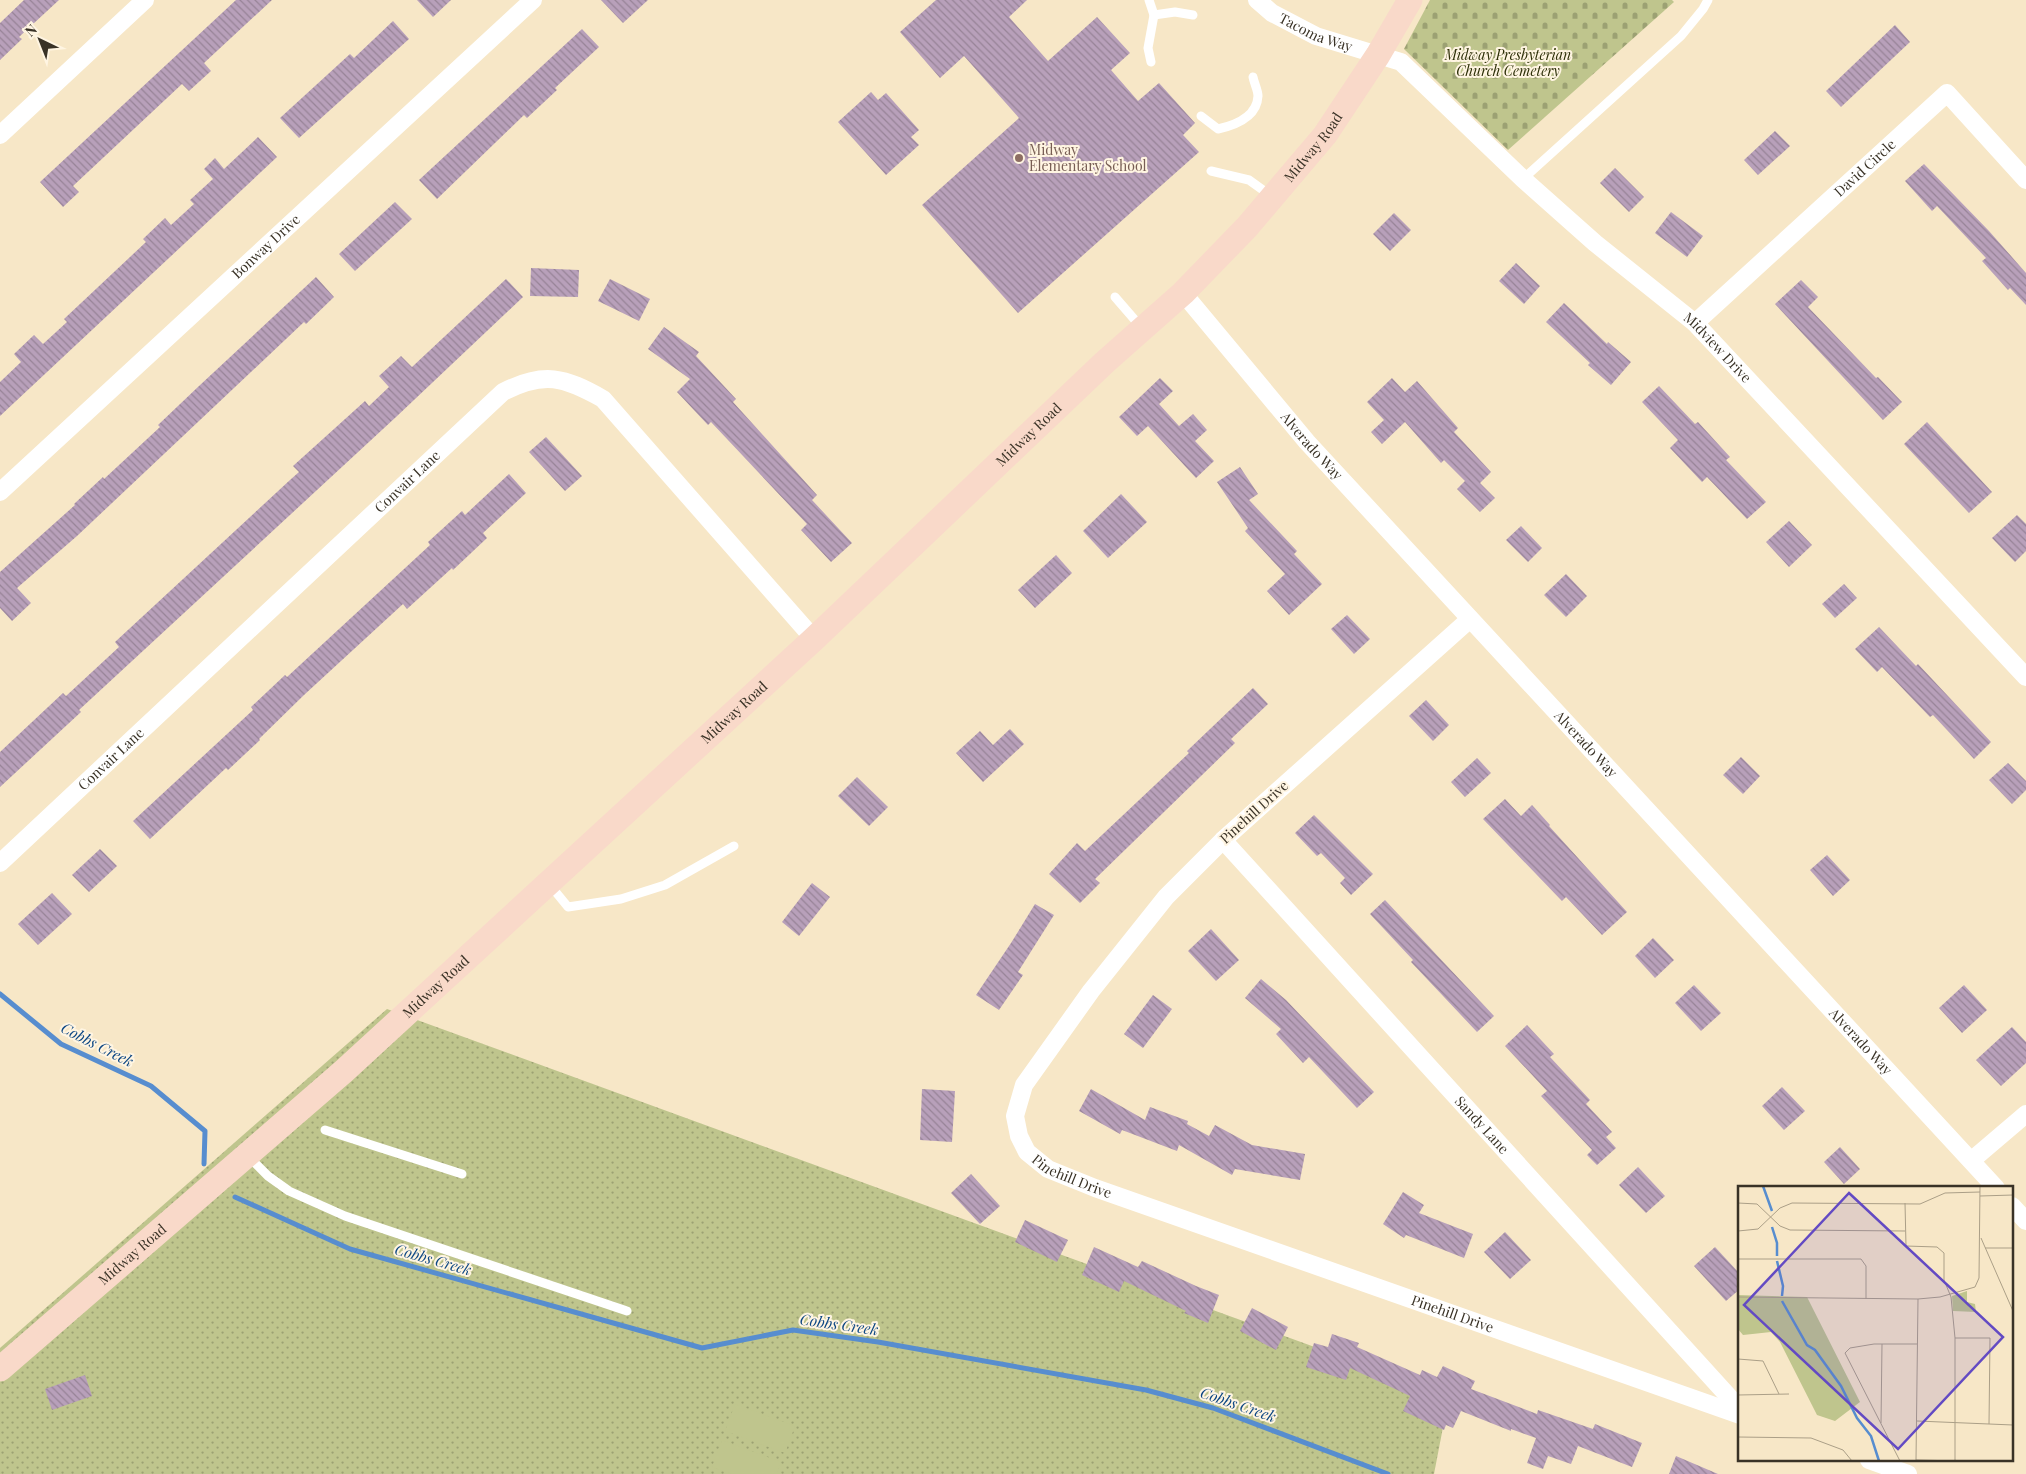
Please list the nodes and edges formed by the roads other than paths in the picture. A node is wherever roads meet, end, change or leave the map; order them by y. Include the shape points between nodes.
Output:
1 (145, 0) edge
2 (533, 0) edge
3 (1149, 0) edge
4 (1257, 0) edge
5 (1410, 0) edge
6 (1708, 0) edge
7 (1154, 15) junction
8 (1193, 15) dead end
9 (1378, 55) junction
10 (1151, 62) dead end
11 (1253, 77) dead end
12 (1201, 116) dead end
13 (0, 135) edge
14 (1212, 171) dead end
15 (1523, 179) junction
16 (2026, 180) edge
17 (1272, 197) junction
18 (1183, 293) junction
19 (1115, 297) dead end
20 (1695, 323) junction
21 (1142, 329) junction
22 (0, 492) edge
23 (1470, 619) junction
24 (814, 639) junction
25 (2026, 677) edge
26 (1223, 840) junction
27 (734, 846) dead end
28 (0, 863) edge
29 (548, 883) junction
30 (2026, 1114) edge
31 (325, 1130) dead end
32 (248, 1156) junction
33 (1972, 1160) junction
34 (462, 1174) dead end
35 (1994, 1186) edge
36 (2014, 1208) edge
37 (2026, 1221) edge
38 (627, 1311) dead end
39 (0, 1369) edge
40 (1738, 1407) edge
41 (1738, 1414) edge
42 (1875, 1462) edge
43 (1908, 1474) edge

1 - 13 street
2 - 22 street, Bonway Drive
3 - 7 lane
4 - 9 street, Tacoma Way via 1316,36
5 - 9 street, Midway Road
6 - 15 lane via 1681,36
7 - 8 lane via 1176,12
7 - 10 lane via 1148,48
9 - 15 street, Midview Drive via 1400,62
9 - 17 street, Midway Road via 1324,135
11 - 12 lane via 1258,95 1254,111 1234,126 1218,128
14 - 17 lane via 1249,180
15 - 20 street, Midview Drive via 1595,243
16 - 20 street, David Circle via 1947,93
17 - 18 street, Midway Road
18 - 21 street, Midway Road
18 - 23 street, Alverado Way via 1307,442
19 - 21 lane
20 - 25 street, Midview Drive
21 - 24 street, Midway Road
23 - 26 street, Pinehill Drive
23 - 33 street, Alverado Way
24 - 28 street, Convair Lane via 602,400 558,379 537,378 521,382 503,392
24 - 29 street, Midway Road
26 - 40 street, Sandy Lane
26 - 41 street, Pinehill Drive via 1166,897 1091,991 1024,1085 1015,1116 1019,1136 1027,1152 1048,1169 1095,1188
27 - 29 lane via 665,885 621,899 568,907
29 - 32 street, Midway Road
30 - 33 street
31 - 34 lane
32 - 38 lane via 289,1191 345,1216
32 - 39 street, Midway Road
33 - 35 street, Alverado Way
36 - 37 street
42 - 43 street

